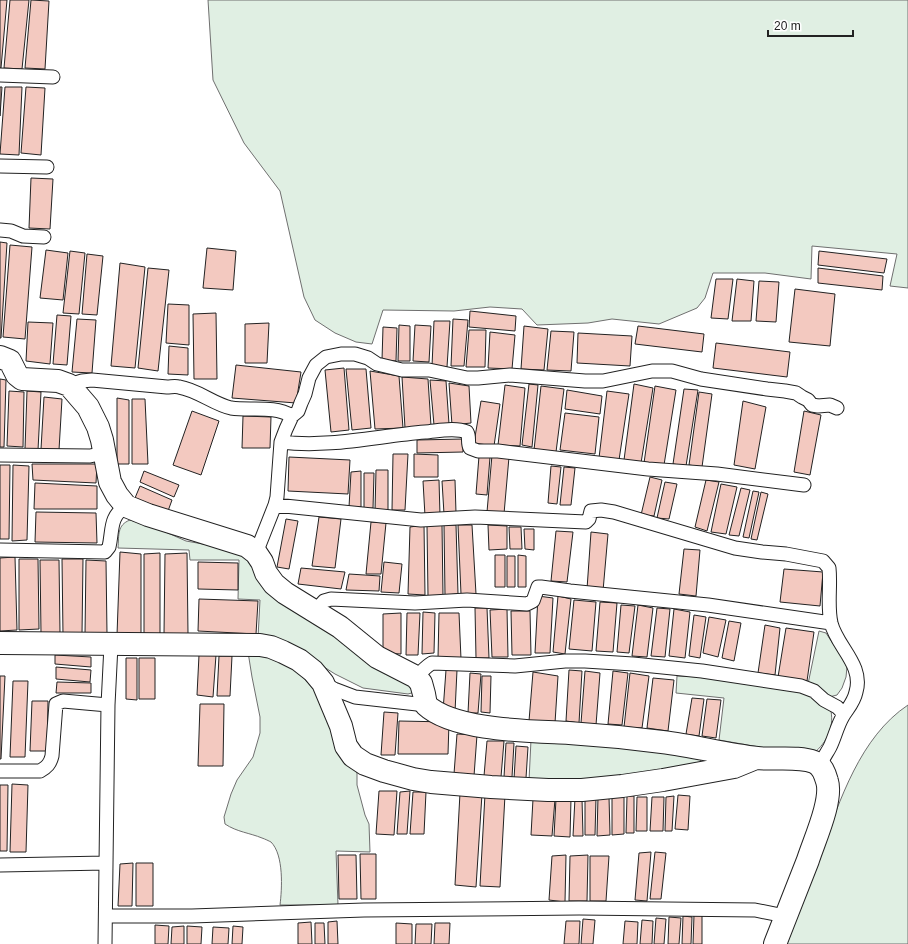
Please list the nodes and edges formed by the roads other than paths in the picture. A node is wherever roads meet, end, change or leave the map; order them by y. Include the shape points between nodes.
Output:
1 (0, 75) edge
2 (52, 77) dead end
3 (0, 166) edge
4 (47, 167) dead end
5 (0, 230) edge
6 (44, 237) dead end
7 (0, 357) edge
8 (69, 385) junction
9 (837, 408) dead end
10 (292, 416) junction
11 (282, 442) junction
12 (104, 453) junction
13 (0, 455) edge
14 (804, 484) dead end
15 (275, 505) junction
16 (126, 506) junction
17 (0, 550) edge
18 (256, 554) junction
19 (315, 611) junction
20 (831, 623) junction
21 (0, 643) edge
22 (111, 645) junction
23 (416, 677) junction
24 (323, 683) junction
25 (108, 705) junction
26 (426, 706) junction
27 (843, 716) junction
28 (757, 758) junction
29 (820, 766) junction
30 (0, 771) edge
31 (106, 863) junction
32 (0, 865) edge
33 (106, 916) junction
34 (786, 916) junction
35 (105, 944) edge
36 (775, 944) edge

1 - 2 lane
3 - 4 lane
5 - 6 lane via 23,236
7 - 8 street via 10,361 17,375 22,378 58,381
8 - 10 lane via 92,380 179,387 231,408 268,409 283,411
8 - 12 street via 94,416
9 - 10 lane via 830,405 812,405 796,393 701,379 672,371 652,370 585,381 510,375 467,378 429,370 402,370 377,364 355,354 341,354 326,357 316,365 298,411
10 - 11 lane
11 - 14 lane via 326,443 458,430 467,432 468,445 474,450
11 - 15 lane
12 - 13 lane via 90,456
12 - 16 street via 110,482
15 - 18 lane
15 - 20 lane via 421,520 475,517 586,522 591,511 614,512 735,548 823,561 829,568
16 - 17 lane via 114,518 109,548 105,552
16 - 18 street via 247,546
18 - 19 street via 274,584 299,603
19 - 20 lane via 324,601 331,599 415,603 467,600 527,604 533,601 541,587 708,605
19 - 23 street via 377,657
20 - 27 lane via 851,659 858,684 851,705
21 - 22 street
22 - 24 street via 260,645 277,649 299,660
22 - 25 lane
23 - 26 street via 421,683
23 - 27 lane via 432,663 515,666 585,661 633,664 702,671 801,686 814,691 837,707
24 - 26 lane via 355,697
24 - 28 street via 341,726 346,746 353,756 364,764 413,779 548,790 582,790 663,780 734,767
25 - 30 lane via 63,701 56,704 52,756 45,768 40,771
25 - 31 lane
26 - 28 street via 442,716 487,727 663,742
27 - 29 lane
28 - 29 street via 814,762
29 - 34 street via 828,783 826,804 821,825
31 - 32 lane
31 - 33 lane
33 - 34 lane via 579,908 755,910
33 - 35 lane
34 - 36 street

